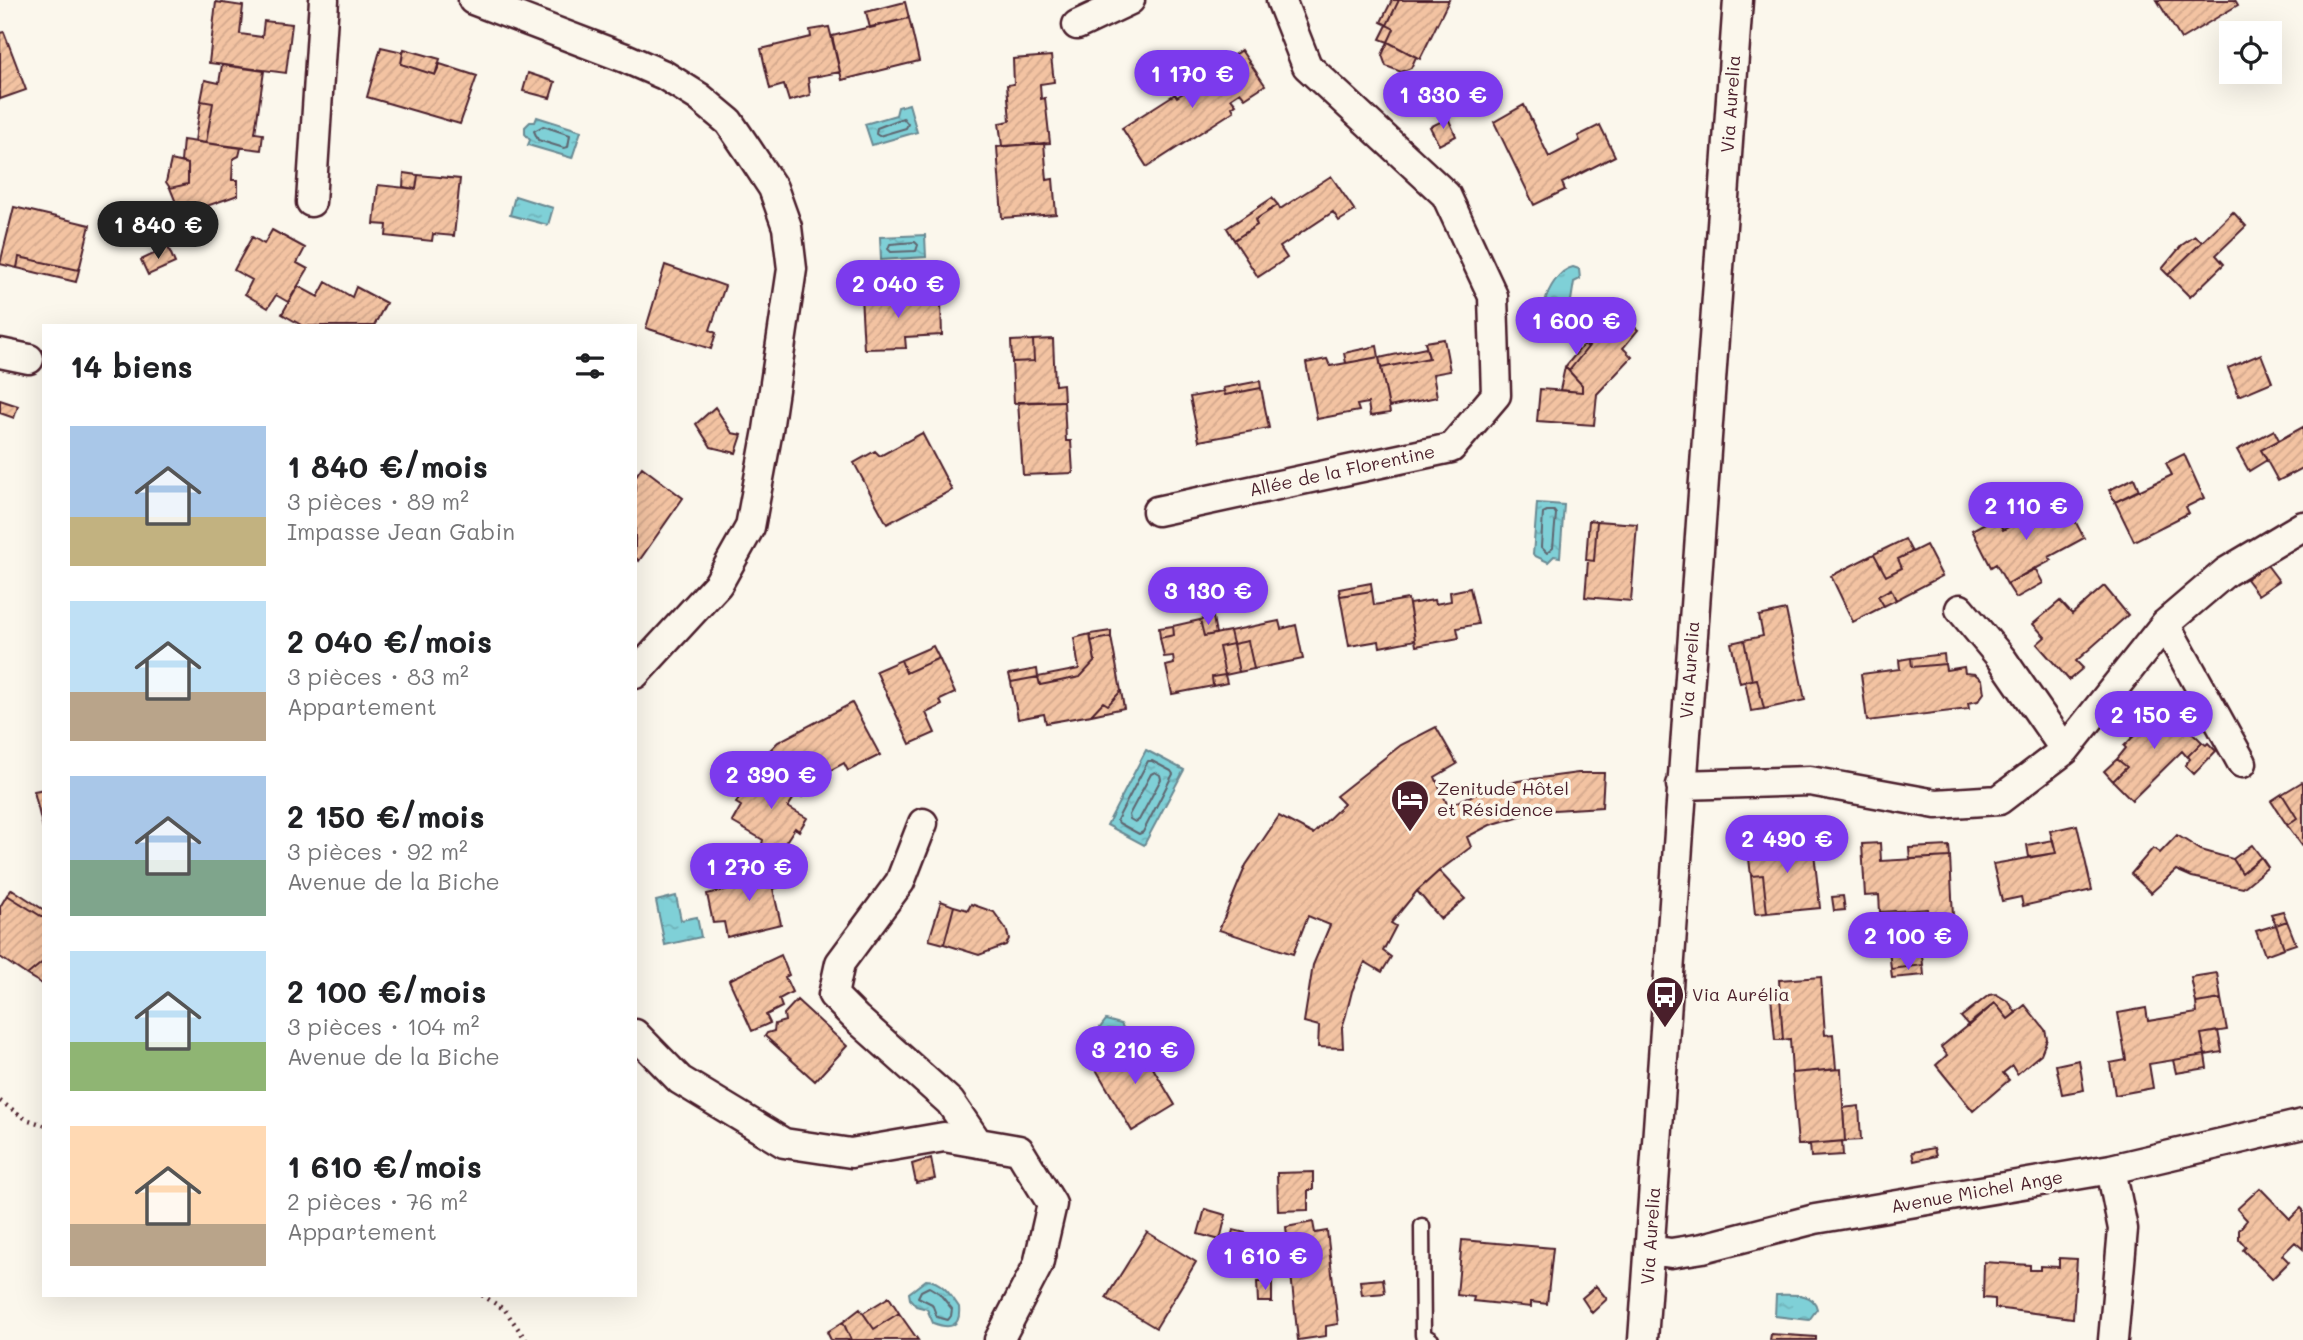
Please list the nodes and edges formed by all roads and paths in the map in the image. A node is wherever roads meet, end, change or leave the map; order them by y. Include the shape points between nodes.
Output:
1 (324, 0) edge
2 (474, 0) edge
3 (1130, 0) edge
4 (1281, 0) edge
5 (1738, 0) edge
6 (1077, 25) dead end
7 (311, 202) dead end
8 (0, 353) edge
9 (29, 359) dead end
10 (1157, 511) dead end
11 (2303, 526) edge
12 (1960, 609) dead end
13 (2165, 624) junction
14 (647, 647) edge
15 (637, 670) edge
16 (2065, 750) junction
17 (2242, 763) dead end
18 (1681, 785) junction
19 (923, 823) dead end
20 (637, 1036) edge
21 (0, 1101) edge
22 (42, 1124) edge
23 (2303, 1124) edge
24 (978, 1143) junction
25 (2111, 1169) junction
26 (1422, 1226) dead end
27 (1650, 1250) junction
28 (485, 1297) edge
29 (526, 1340) edge
30 (999, 1340) edge
31 (1431, 1340) edge
32 (1643, 1340) edge
33 (2113, 1340) edge

1 - 7 street
2 - 14 street via 625,58 699,97 729,122 748,150 773,188 787,227 792,269 751,527 718,584
3 - 6 street
4 - 10 street, Allée de la Florentine via 1307,66 1446,195 1493,296 1496,395 1451,448
5 - 18 street, Via Aurelia
8 - 9 street
11 - 13 street via 2226,572
12 - 16 street via 2002,659
13 - 16 street
13 - 17 street
14 - 15 street
16 - 18 street via 1998,800 1936,804 1810,781
18 - 27 street, Via Aurelia
19 - 24 street via 900,882 840,963 833,995 950,1102
20 - 24 street via 680,1080 785,1143 851,1153 944,1137
21 - 22 path
23 - 25 street, Avenue Michel Ange
24 - 30 street via 1019,1150 1052,1204 1038,1265
25 - 27 street, Avenue Michel Ange via 1815,1219 1703,1248 1671,1253
25 - 33 street via 2123,1229
26 - 31 lane via 1423,1335
27 - 32 street, Via Aurelia
28 - 29 path via 505,1310

